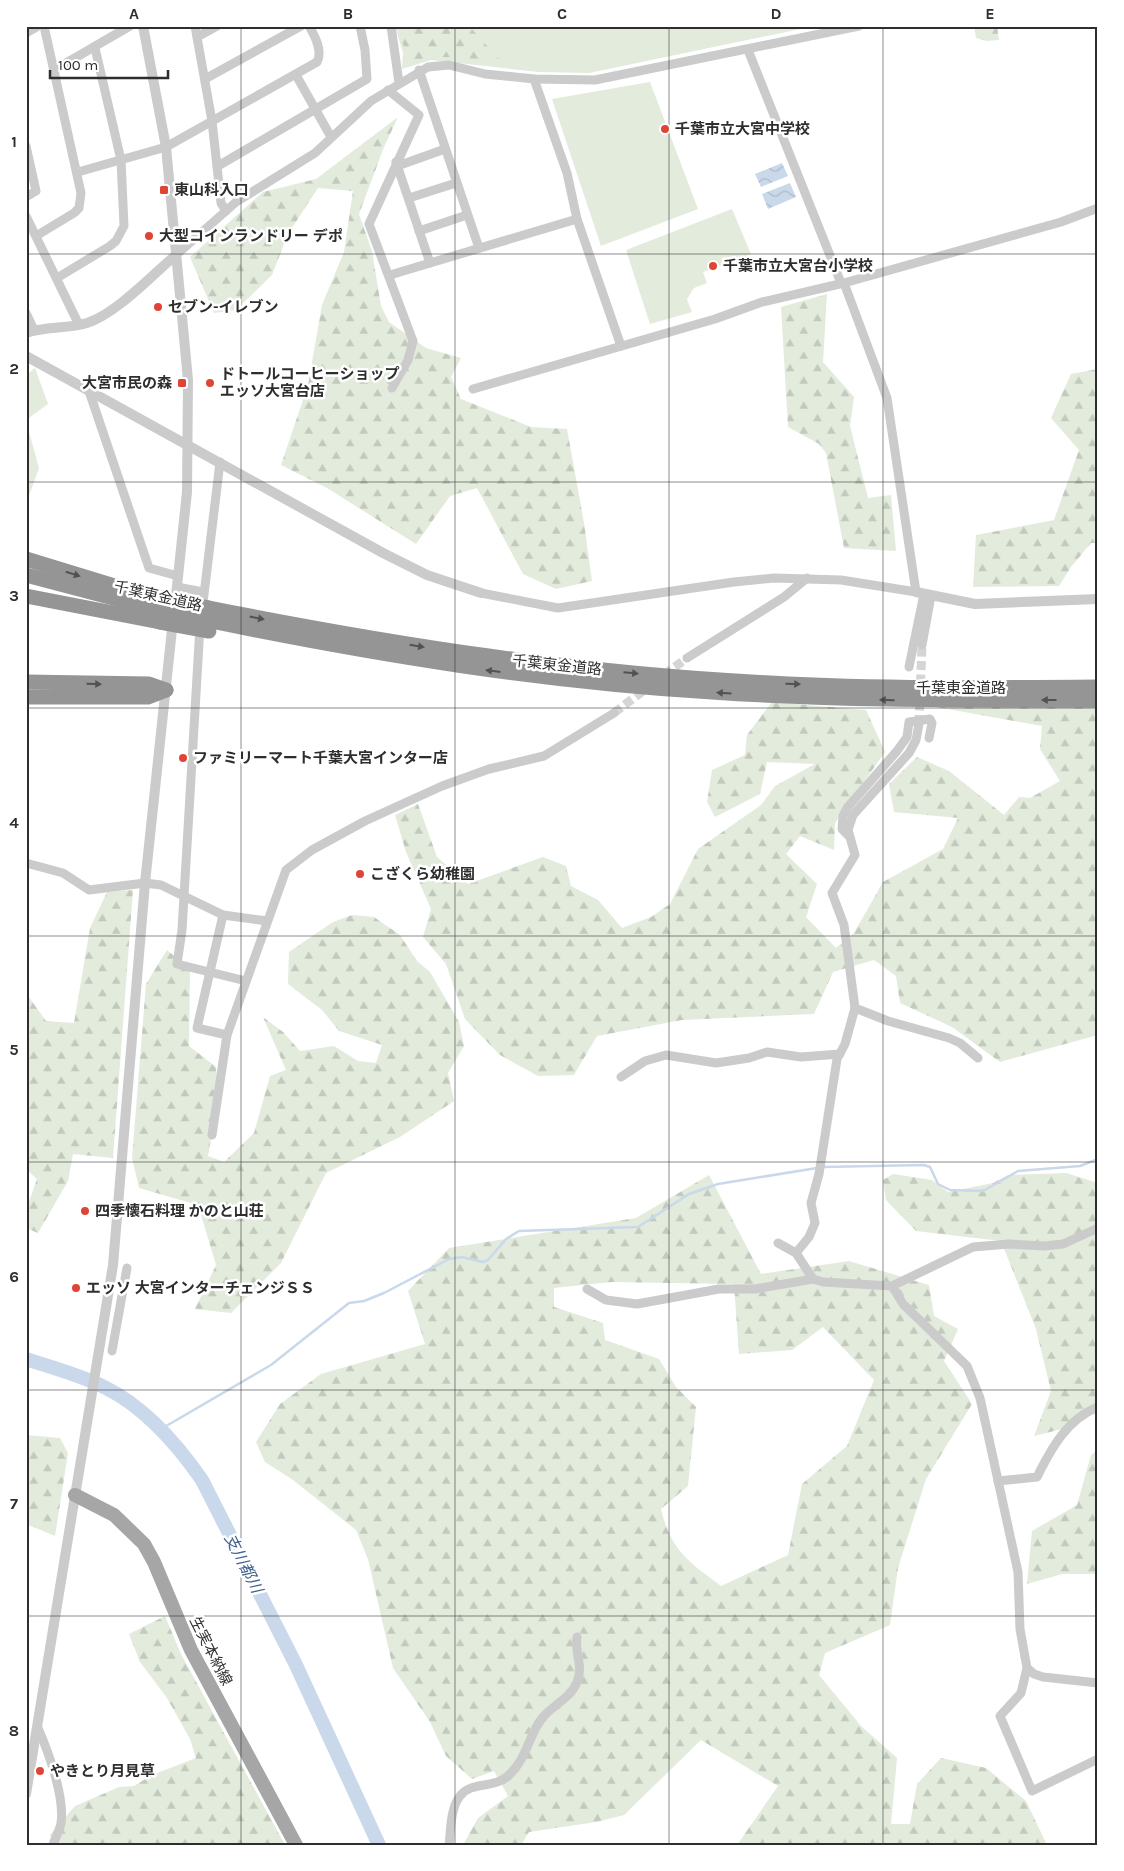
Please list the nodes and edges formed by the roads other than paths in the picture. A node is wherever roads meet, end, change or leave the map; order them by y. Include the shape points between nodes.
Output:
1 (38, 26) edge
2 (44, 26) edge
3 (130, 26) edge
4 (143, 26) edge
5 (194, 26) edge
6 (217, 26) edge
7 (301, 26) edge
8 (309, 26) edge
9 (360, 26) edge
10 (391, 26) edge
11 (859, 26) edge
12 (26, 33) edge
13 (197, 37) junction
14 (95, 48) junction
15 (748, 50) junction
16 (54, 70) junction
17 (419, 70) junction
18 (296, 75) junction
19 (205, 79) junction
20 (534, 79) junction
21 (399, 83) junction
22 (388, 90) junction
23 (315, 109) junction
24 (212, 121) junction
25 (331, 137) junction
26 (26, 146) edge
27 (166, 147) junction
28 (446, 149) junction
29 (121, 160) junction
30 (396, 162) junction
31 (218, 166) junction
32 (78, 172) junction
33 (456, 183) junction
34 (26, 197) edge
35 (409, 198) junction
36 (1098, 208) edge
37 (226, 210) junction
38 (467, 215) junction
39 (26, 216) edge
40 (577, 219) junction
41 (419, 231) junction
42 (36, 236) junction
43 (479, 248) junction
44 (176, 256) junction
45 (430, 263) junction
46 (390, 275) junction
47 (57, 278) junction
48 (843, 283) junction
49 (26, 313) edge
50 (79, 325) junction
51 (30, 331) edge
52 (621, 346) junction
53 (26, 356) edge
54 (392, 388) dead end
55 (472, 389) dead end
56 (89, 391) junction
57 (188, 444) junction
58 (220, 462) junction
59 (26, 559) edge
60 (26, 575) edge
61 (807, 578) junction
62 (177, 582) junction
63 (204, 592) junction
64 (481, 593) joint
65 (924, 594) junction
66 (26, 596) edge
67 (1098, 599) edge
68 (161, 610) junction
69 (210, 620) junction
70 (922, 645) tunnel mouth
71 (687, 658) tunnel mouth
72 (908, 667) dead end
73 (26, 682) edge
74 (1098, 687) edge
75 (166, 690) junction
76 (26, 697) edge
77 (1098, 700) edge
78 (614, 713) tunnel mouth
79 (919, 724) tunnel mouth
80 (929, 738) dead end
81 (850, 838) junction
82 (26, 863) edge
83 (145, 883) junction
84 (185, 895) junction
85 (223, 915) junction
86 (267, 921) junction
87 (209, 971) junction
88 (246, 981) junction
89 (855, 1008) junction
90 (227, 1035) junction
91 (840, 1054) junction
92 (978, 1058) dead end
93 (621, 1077) dead end
94 (212, 1135) dead end
95 (1098, 1228) edge
96 (778, 1243) dead end
97 (796, 1253) junction
98 (112, 1271) junction
99 (813, 1279) junction
100 (892, 1286) junction
101 (587, 1289) dead end
102 (100, 1342) junction
103 (1098, 1407) edge
104 (998, 1481) junction
105 (75, 1495) junction
106 (577, 1637) dead end
107 (1027, 1668) junction
108 (1098, 1683) edge
109 (38, 1728) junction
110 (1098, 1759) edge
111 (26, 1794) edge
112 (53, 1845) edge
113 (296, 1845) edge
114 (449, 1845) edge

1 - 12 street
2 - 16 street
3 - 14 street
4 - 27 street
5 - 13 street
6 - 13 street
7 - 19 street
8 - 18 street via 317,44 318,62
9 - 23 street via 367,79
10 - 21 street
11 - 15 street
13 - 19 street
14 - 16 street
14 - 29 street
15 - 20 street via 595,80
15 - 48 street
16 - 32 street
17 - 20 street via 437,64 485,74
17 - 21 street
17 - 28 street
18 - 23 street
18 - 24 street
19 - 24 street
20 - 40 street via 567,173
21 - 22 street
22 - 25 street
22 - 30 street via 419,115
23 - 25 street
23 - 31 street
24 - 27 street
24 - 31 street
25 - 37 street via 315,154
26 - 34 street via 36,190
27 - 29 street
27 - 44 street
28 - 30 street via 403,164
28 - 33 street
29 - 32 street
29 - 47 street via 125,218 121,234 110,246
30 - 35 street
30 - 46 street via 369,224
31 - 37 street via 222,203
32 - 42 street via 79,208
33 - 35 street
33 - 38 street
35 - 41 street
36 - 48 street via 1060,222
37 - 44 street
38 - 41 street
38 - 43 street
39 - 42 street
40 - 43 street
40 - 52 street
41 - 45 street
42 - 47 street
43 - 45 street
44 - 50 street via 112,309
44 - 57 street via 188,380
45 - 46 street
46 - 54 street via 391,286 413,341 408,360
47 - 50 street
48 - 52 street via 762,302
48 - 65 street via 887,398
49 - 51 street
50 - 51 street
52 - 55 street
53 - 56 street
56 - 57 street
56 - 62 street via 149,568
57 - 58 street
57 - 62 street
58 - 63 street
58 - 64 street via 383,553 427,575
59 -> 68 highway, 千葉東金道路 via 110,585
60 - 68 highway, 千葉東金道路
61 - 64 street via 734,582 569,608 545,607
61 - 65 street via 880,585
61 - 71 street via 784,597
62 - 63 street
62 - 75 street
63 - 84 street
65 - 67 street via 975,604
65 - 70 street
65 - 72 street
66 - 68 highway
68 - 69 highway, bridge
68 - 69 highway, 千葉東金道路, bridge
69 -> 74 highway, 千葉東金道路 via 594,670 760,683 943,688
77 -> 69 highway, 千葉東金道路 via 886,700 687,691 494,671 308,641 292,643
73 -> 75 highway via 149,684
75 - 76 highway via 148,697
75 - 83 street
78 - 86 street via 544,756 489,769 442,786 365,821 318,847 286,870
79 - 81 street via 909,753 852,815
80 - 81 street via 930,719 909,722 907,737 897,751 847,808 842,829
81 - 89 street via 855,855 832,893 844,925
82 - 83 street via 63,872 89,890
83 - 84 street via 161,885
83 - 98 street
84 - 85 street
84 - 87 street via 177,964
85 - 86 street
85 - 87 street
86 - 88 street
87 - 88 street
87 - 90 street via 197,1028
88 - 90 street
89 - 91 street
89 - 92 street via 949,1038
90 - 94 street
91 - 93 street via 801,1057 766,1052 716,1063 666,1055 645,1061
91 - 97 street via 811,1204 815,1223 809,1238
95 - 100 street via 1063,1244 973,1247
96 - 97 street
97 - 99 street
98 - 102 street
98 - 102 street via 126,1273 112,1347
99 - 100 street
99 - 101 street via 754,1289 719,1289 637,1304 606,1300
100 - 104 street via 899,1300 967,1366 972,1375
102 - 105 street
103 - 104 street via 1072,1423 1058,1439 1037,1477
104 - 107 street via 1018,1572 1020,1630
105 - 109 street
105 - 113 main road, 生実本納線 via 114,1515 144,1544 191,1650
106 - 114 street via 581,1668 573,1691 541,1719 526,1754 508,1776 498,1783 477,1786 461,1794 453,1812
107 - 108 street via 1043,1676
107 - 110 street via 1021,1693 1000,1716 1032,1791
109 - 111 street
109 - 112 street via 60,1798 61,1822

